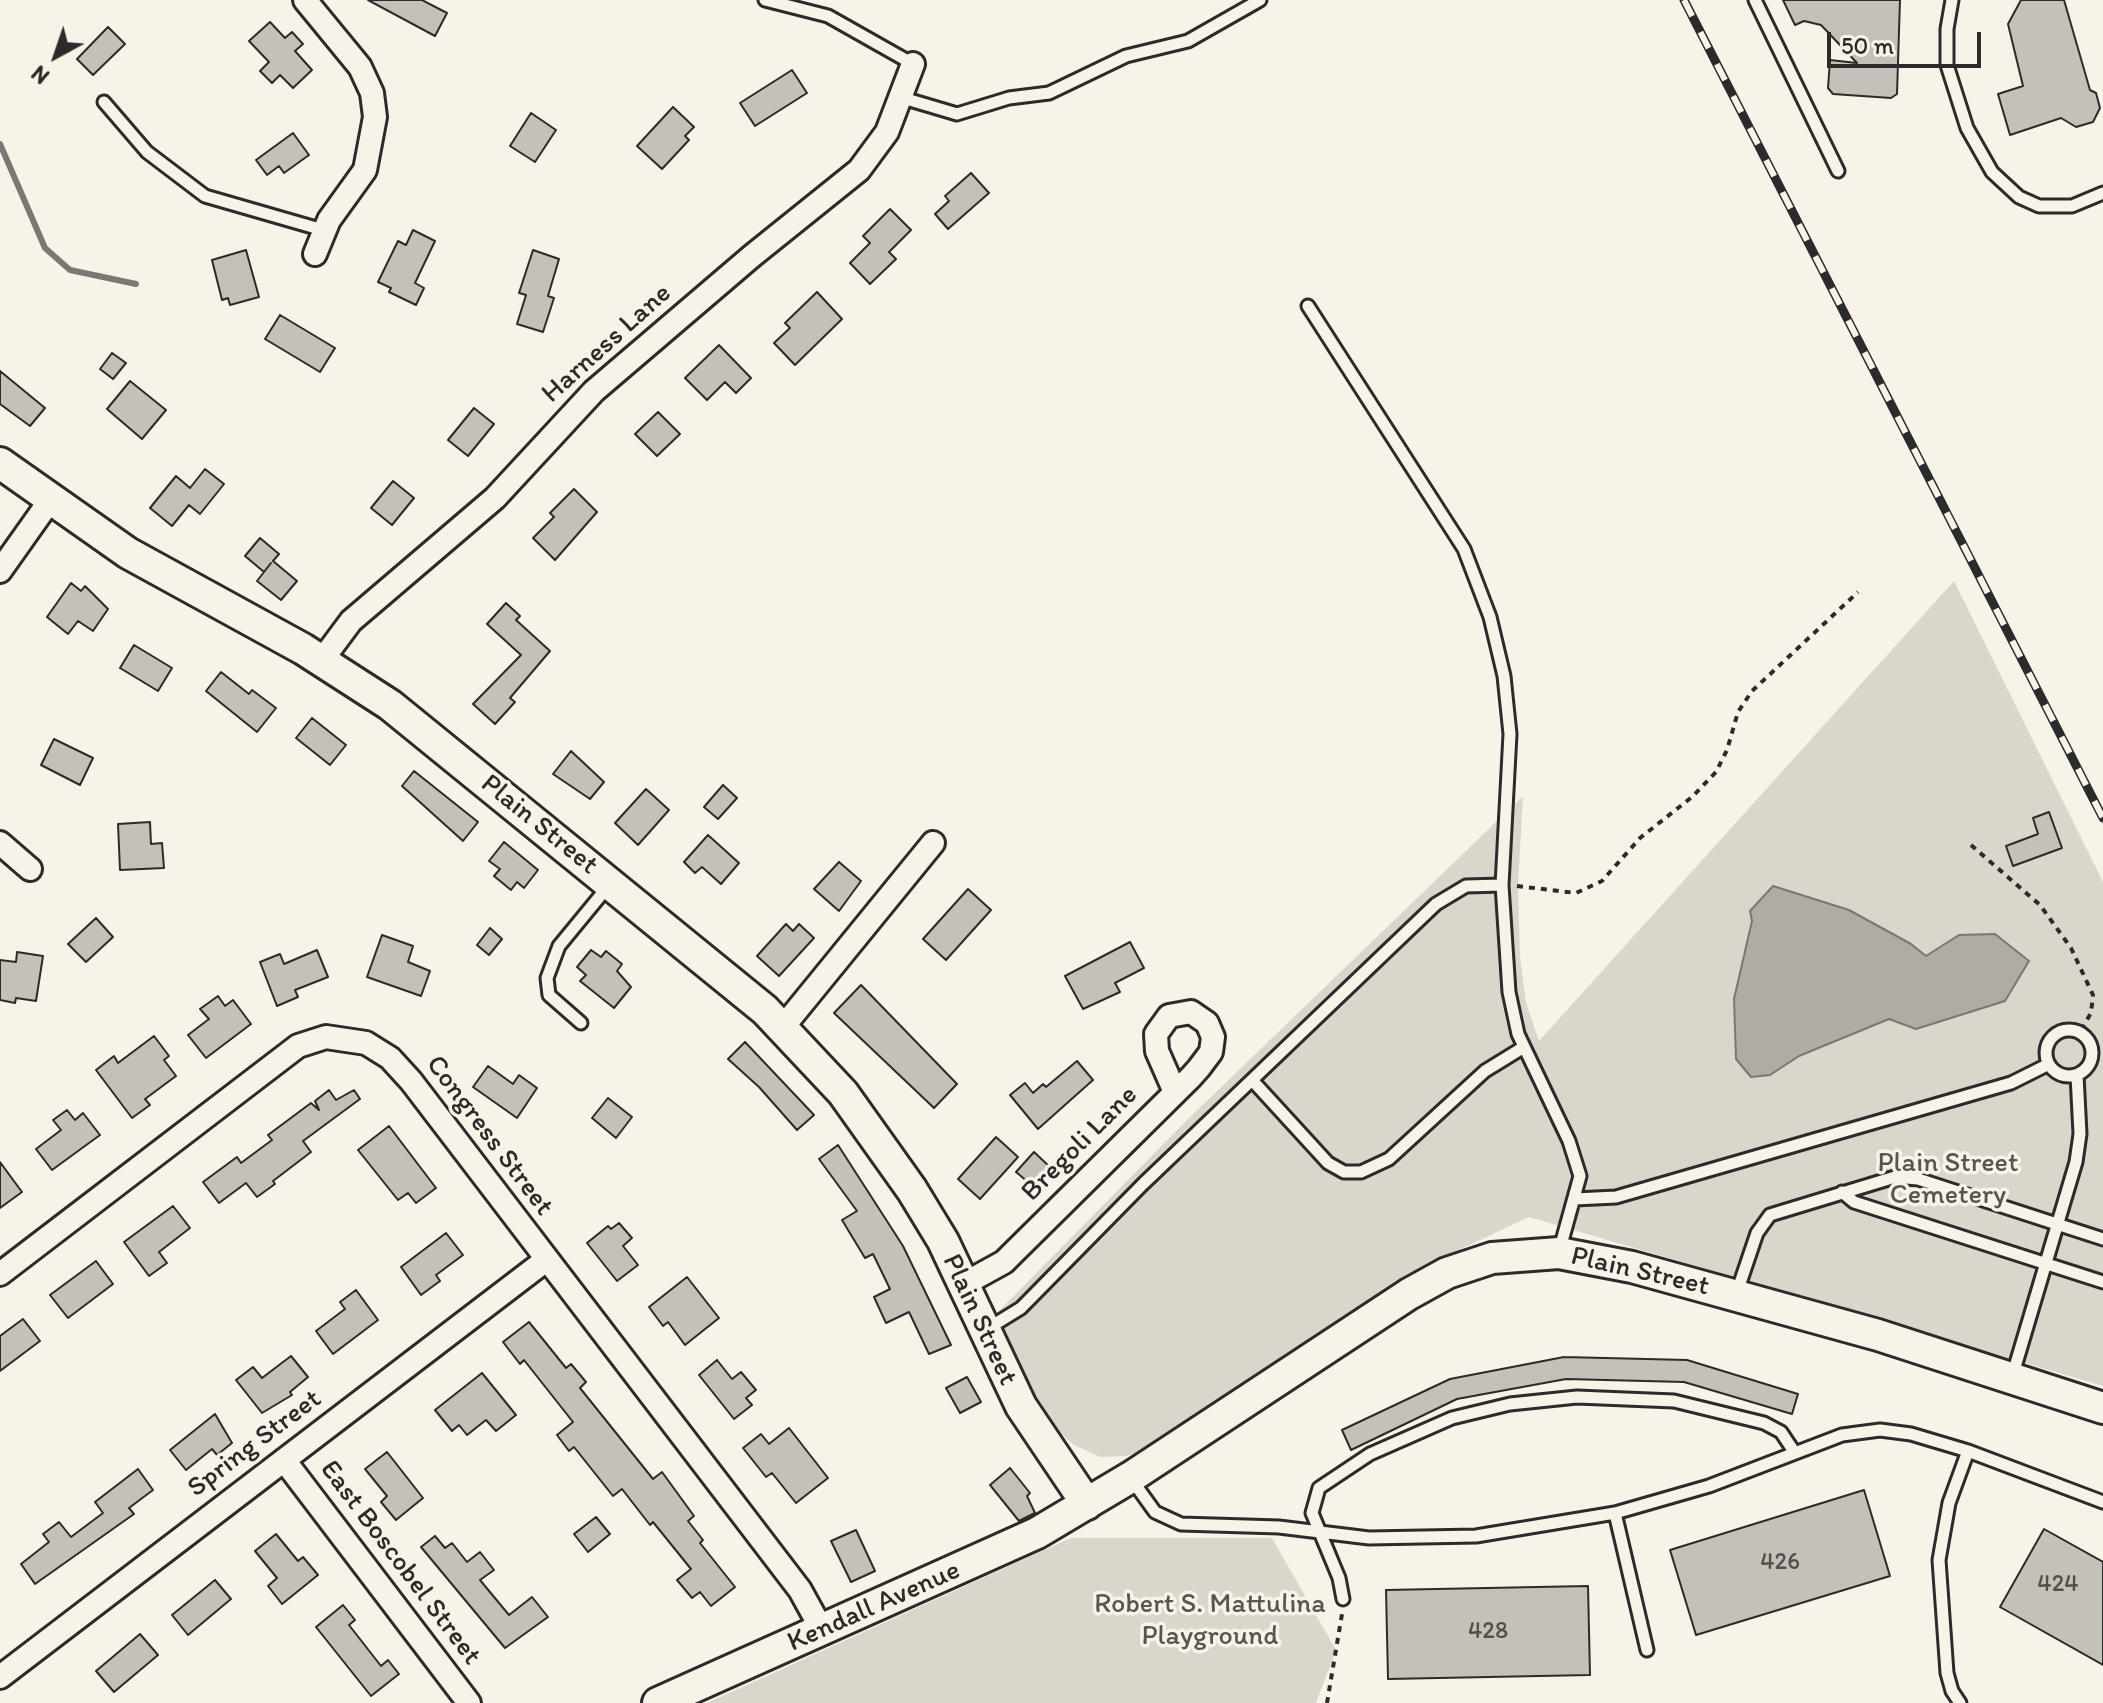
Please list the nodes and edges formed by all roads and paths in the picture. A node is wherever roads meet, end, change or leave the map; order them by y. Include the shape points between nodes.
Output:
1 (305, 0) edge
2 (765, 0) edge
3 (1260, 0) edge
4 (1755, 0) edge
5 (1952, 0) edge
6 (913, 64) joint
7 (903, 98) junction
8 (104, 102) dead end
9 (1838, 171) dead end
10 (2103, 193) edge
11 (323, 230) junction
12 (315, 254) dead end
13 (1308, 306) dead end
14 (0, 463) edge
15 (51, 499) junction
16 (0, 571) edge
17 (1858, 592) dead end
18 (322, 660) junction
19 (0, 843) edge
20 (933, 843) dead end
21 (1971, 845) dead end
22 (30, 869) dead end
23 (611, 883) junction
24 (1502, 885) junction
25 (581, 1023) dead end
26 (783, 1027) junction
27 (2080, 1032) junction
28 (1524, 1047) junction
29 (2098, 1049) edge
30 (2049, 1064) junction
31 (2077, 1075) junction
32 (1252, 1080) junction
33 (1175, 1092) junction
34 (1842, 1192) junction
35 (1575, 1199) junction
36 (2059, 1225) junction
37 (2103, 1239) edge
38 (1559, 1253) junction
39 (546, 1260) junction
40 (2048, 1263) junction
41 (0, 1274) edge
42 (2103, 1282) edge
43 (964, 1284) junction
44 (1736, 1296) junction
45 (984, 1331) junction
46 (2012, 1378) junction
47 (2103, 1408) edge
48 (1968, 1451) junction
49 (1795, 1453) junction
50 (284, 1460) junction
51 (1131, 1477) junction
52 (2103, 1502) edge
53 (1087, 1504) junction
54 (1615, 1513) junction
55 (1319, 1533) junction
56 (1343, 1599) joint
57 (822, 1630) junction
58 (1647, 1650) dead end
59 (0, 1677) edge
60 (469, 1703) edge
61 (658, 1703) edge
62 (1327, 1703) edge
63 (1960, 1703) edge

1 - 11 street via 360,67 374,105 375,127 365,170
2 - 6 lane via 828,16
3 - 7 lane via 1188,41 1126,56 1049,93 1009,98 957,114
4 - 9 lane
5 - 10 lane via 1947,65 1967,128 1992,172 2019,197 2039,206 2072,206
6 - 7 street, Harness Lane
7 - 18 street, Harness Lane via 887,132 859,170 594,391 495,498 351,621
8 - 11 lane via 147,152 205,196
11 - 12 street
13 - 24 lane via 1459,542 1485,599 1509,710
14 - 15 street, Plain Street
15 - 16 street
15 - 18 street, Plain Street via 146,564
17 - 24 path via 1752,691 1738,712 1716,772 1640,838 1602,881 1576,893
18 - 23 street, Plain Street via 406,717
19 - 22 street
20 - 26 street
21 - 27 path via 2034,899 2064,936 2093,995 2091,1013
23 - 25 lane via 559,946 547,978 549,995
23 - 26 street, Plain Street
24 - 28 lane via 1506,976
24 - 32 lane via 1466,886 1436,904
26 - 43 street, Plain Street via 866,1123 934,1224
27 - 29 lane
27 - 30 lane via 2062,1030 2050,1039
28 - 32 lane via 1485,1071 1389,1159 1361,1172 1344,1172 1328,1163
28 - 35 lane via 1575,1155 1580,1176
29 - 31 lane via 2088,1068
30 - 31 lane via 2058,1073
30 - 35 lane via 2011,1083 1616,1197
31 - 36 lane via 2079,1148
32 - 45 lane via 1021,1308
33 - 33 street, Bregoli Lane via 1211,1052 1210,1028 1200,1016 1186,1011 1159,1025 1156,1045
33 - 43 street, Bregoli Lane via 1004,1262
34 - 36 lane via 1887,1178 1910,1178
34 - 40 lane via 1854,1202
34 - 44 lane via 1764,1220
35 - 38 lane
36 - 37 lane
36 - 40 lane
38 - 44 street, Plain Street via 1609,1261
38 - 51 street, Plain Street via 1508,1255 1447,1273
39 - 41 street, Congress Street via 390,1058 353,1039 326,1037 286,1055
39 - 50 street, Spring Street
39 - 57 street, Congress Street via 800,1590
40 - 42 lane
40 - 46 lane
43 - 45 street, Plain Street
44 - 46 street, Plain Street
45 - 53 street, Plain Street via 1021,1406
46 - 47 street, Plain Street
48 - 49 lane via 1880,1430 1842,1435
48 - 52 lane
48 - 63 lane via 1949,1503 1939,1560 1947,1673
49 - 54 lane via 1709,1486
49 - 55 lane via 1781,1432 1764,1423 1697,1405 1601,1396 1510,1404 1420,1431 1333,1475 1319,1488 1313,1504
50 - 59 street, Spring Street
50 - 60 street, East Boscobel Street
51 - 53 street, Plain Street
51 - 55 lane via 1155,1512 1172,1522
53 - 57 street, Kendall Avenue via 994,1554
54 - 55 lane via 1476,1536 1369,1538
54 - 58 lane
55 - 56 lane
56 - 62 path
57 - 61 street, Kendall Avenue

